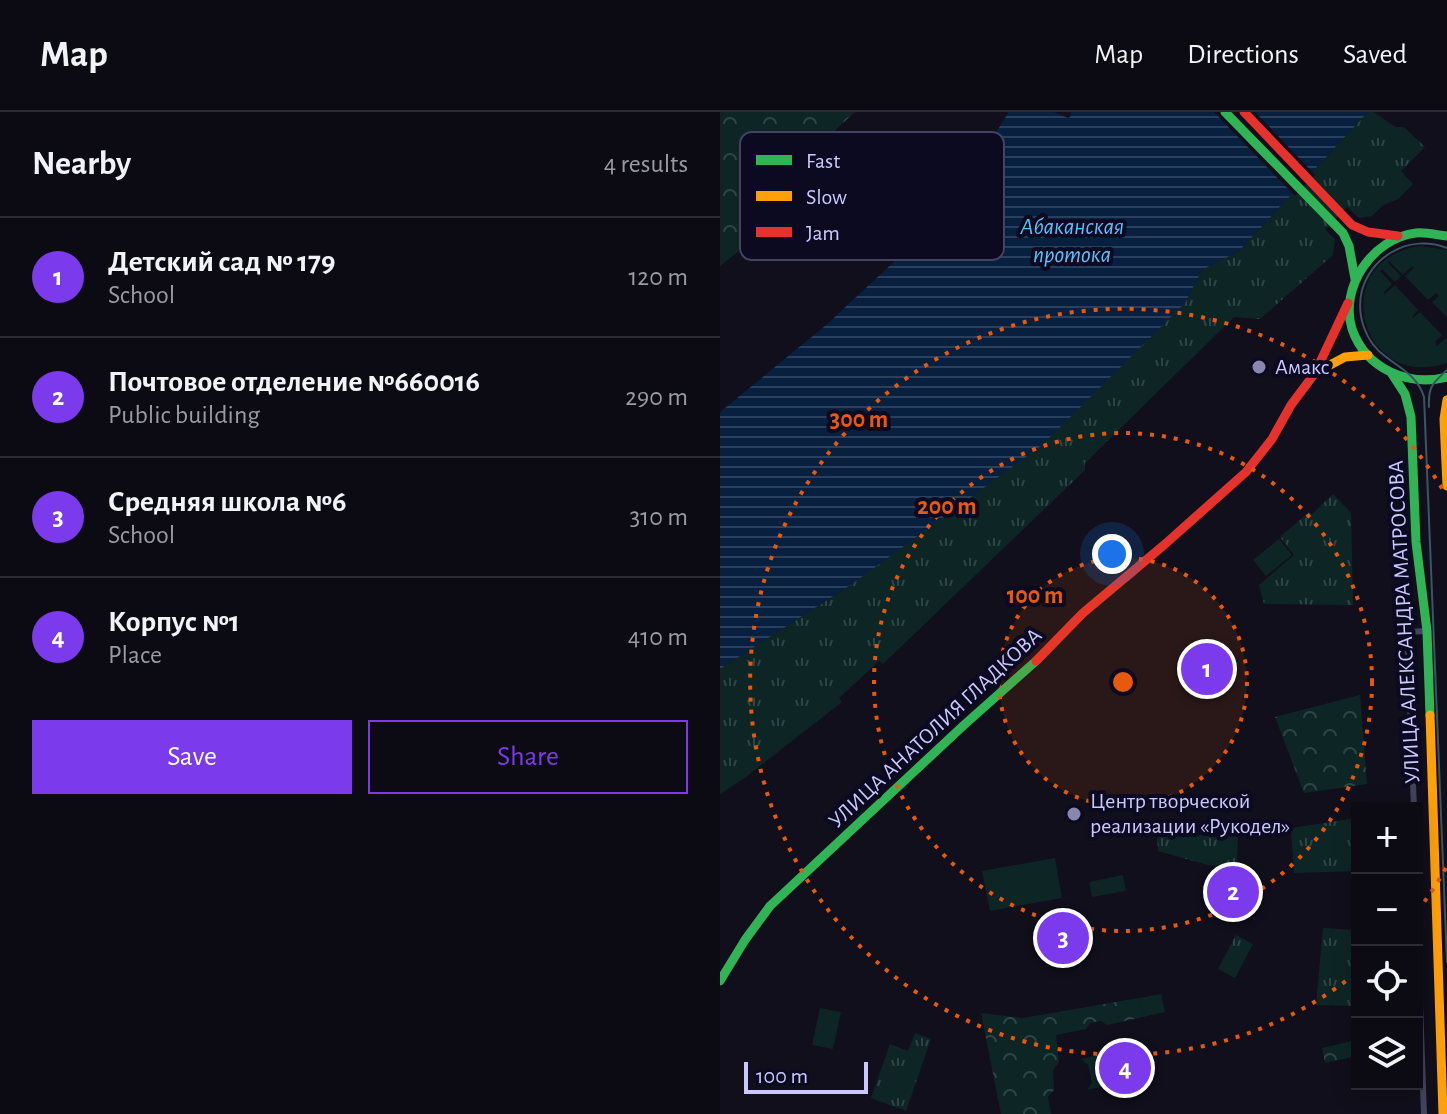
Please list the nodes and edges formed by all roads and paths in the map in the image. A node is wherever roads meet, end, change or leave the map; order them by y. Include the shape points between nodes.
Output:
1 (1225, 112) edge
2 (1244, 112) edge
3 (1401, 236) junction
4 (1447, 236) edge
5 (1355, 279) junction
6 (1349, 300) junction
7 (1368, 355) junction
8 (1315, 373) junction
9 (1392, 374) junction
10 (1447, 377) edge
11 (1447, 400) edge
12 (1447, 486) edge
13 (1427, 631) junction
14 (1414, 802) edge
15 (1418, 946) edge
16 (720, 981) edge
17 (1424, 1114) edge
18 (1443, 1114) edge

1 - 5 main road via 1343,233
2 - 3 main road via 1352,225
3 - 4 main road
3 - 5 main road via 1378,248
5 - 6 main road, УЛИЦА АНАТОЛИЯ ГЛАДКОВА
6 - 7 main road via 1354,333
6 - 8 main road, УЛИЦА АНАТОЛИЯ ГЛАДКОВА
7 - 8 main road via 1345,357
7 - 9 main road
8 - 16 main road, УЛИЦА АНАТОЛИЯ ГЛАДКОВА via 1246,472 1083,613 770,906
9 - 10 main road via 1426,381
9 - 13 main road, УЛИЦА АЛЕКСАНДРА МАТРОСОВА via 1404,389 1411,417 1416,542
11 - 12 main road
13 - 14 street via 1407,632
13 - 18 main road, УЛИЦА АЛЕКСАНДРА МАТРОСОВА
15 - 17 street

